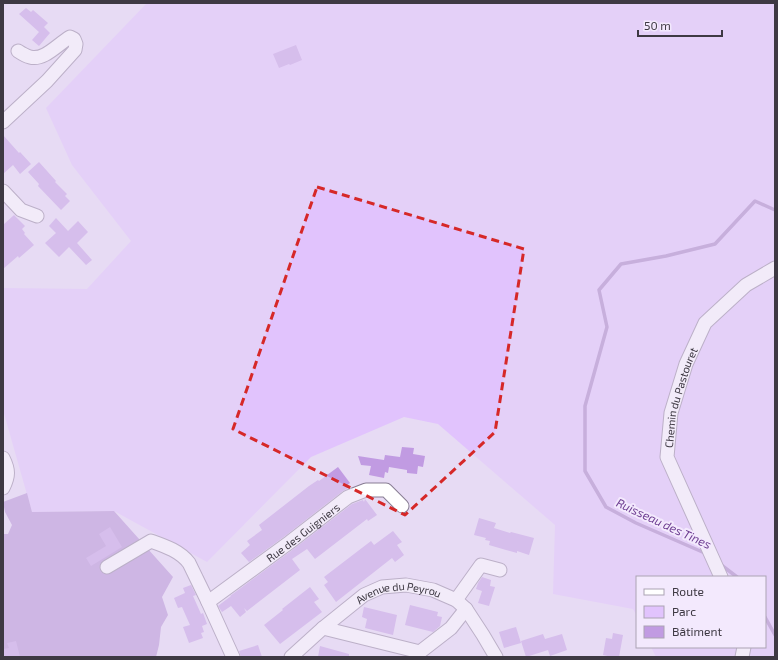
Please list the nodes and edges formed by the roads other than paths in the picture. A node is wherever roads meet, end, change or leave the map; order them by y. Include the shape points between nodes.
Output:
1 (18, 51) dead end
2 (3, 122) edge
3 (3, 191) edge
4 (37, 216) dead end
5 (775, 268) edge
6 (3, 458) edge
7 (3, 488) edge
8 (402, 506) dead end
9 (107, 567) dead end
10 (500, 570) dead end
11 (720, 574) edge
12 (456, 600) junction
13 (208, 602) junction
14 (466, 609) junction
15 (323, 628) junction
16 (233, 657) edge
17 (291, 657) edge
18 (496, 657) edge

1 - 2 street via 36,57 46,54 70,37 76,44 75,50 47,81
3 - 4 street via 21,210
5 - 11 street, Chemin du Pastouret via 746,285 705,323 686,364 671,413 667,457
6 - 7 street via 8,474
8 - 13 street, Rue des Guigniers via 386,490 366,490 348,497
9 - 13 street via 151,541 186,558
10 - 12 street via 481,565
12 - 14 street, Avenue du Peyrou
12 - 15 street, Avenue du Peyrou via 433,590 406,585 382,587 364,595
13 - 16 street
14 - 15 street via 451,628 420,652
14 - 18 street, Avenue du Peyrou
15 - 17 street, Avenue du Peyrou

